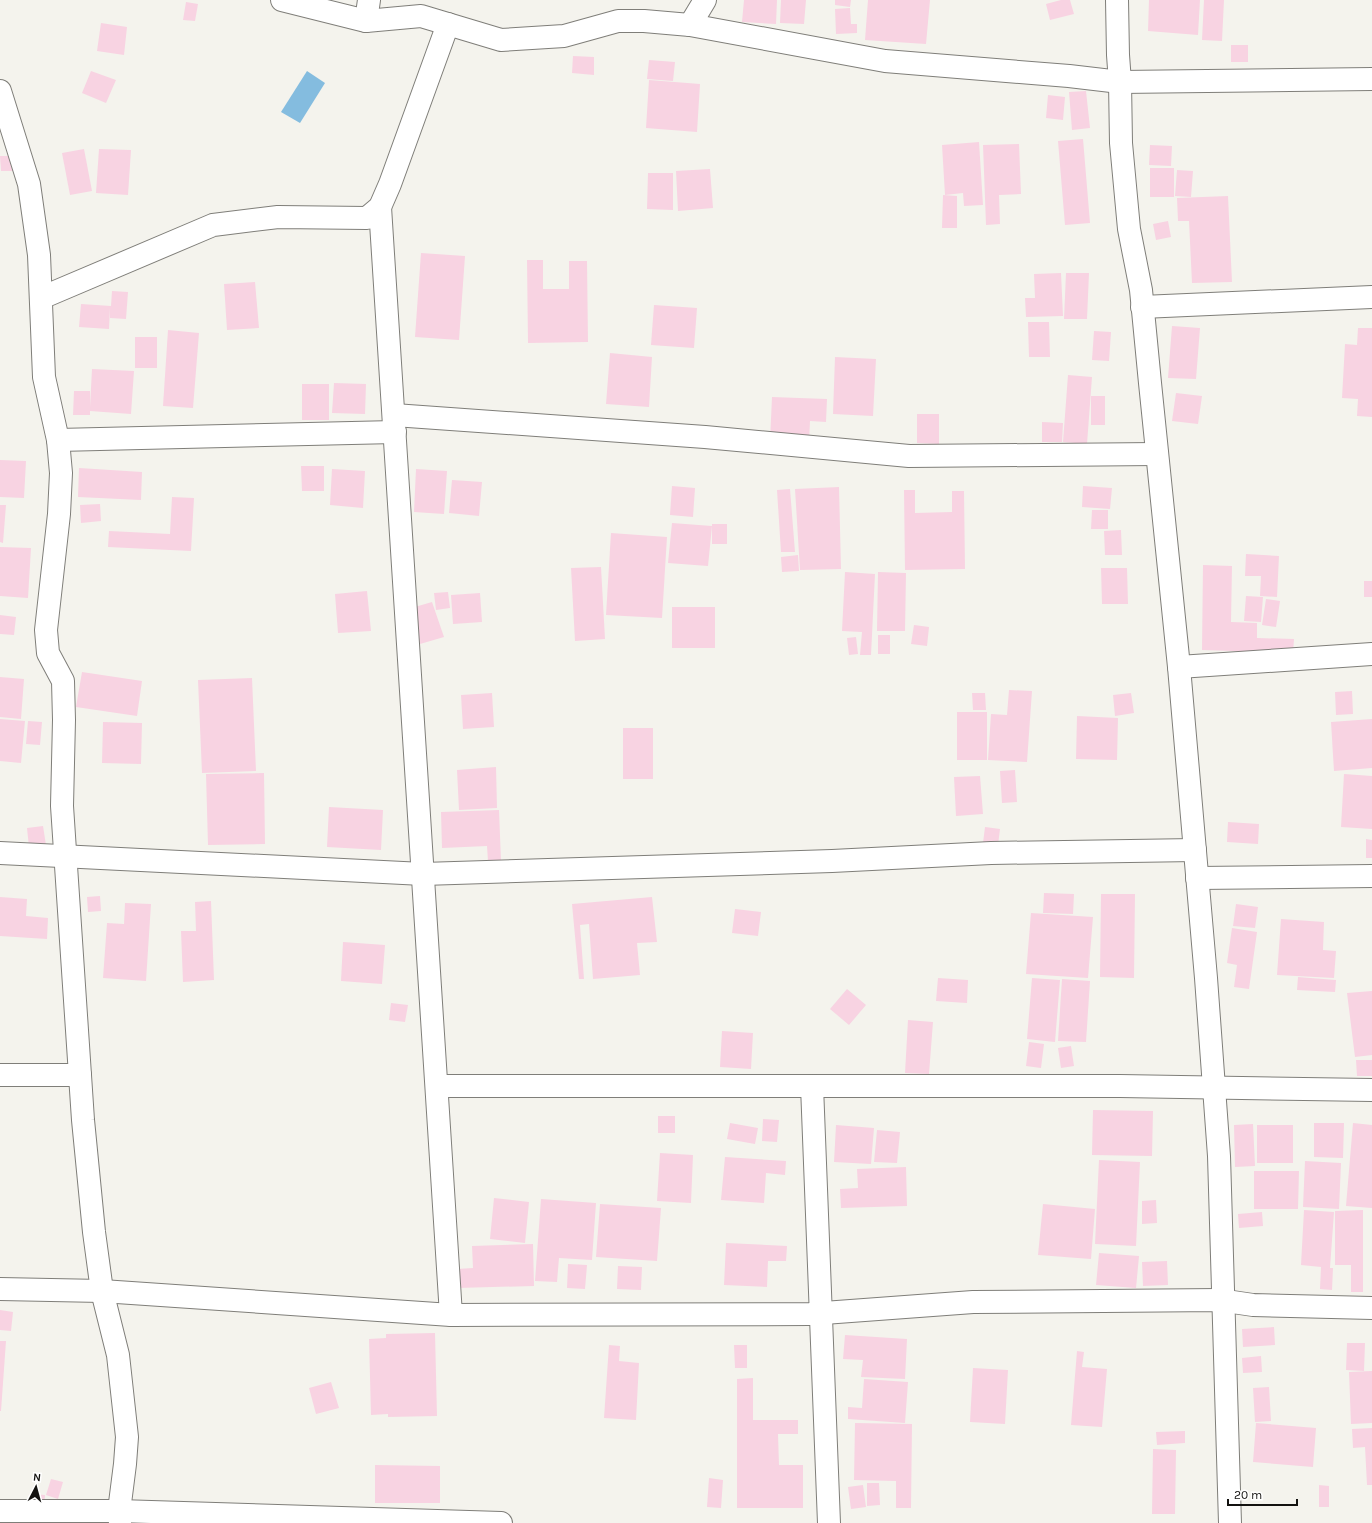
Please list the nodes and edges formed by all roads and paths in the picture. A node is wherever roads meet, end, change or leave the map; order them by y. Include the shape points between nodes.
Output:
1 (282, 0) edge
2 (369, 0) edge
3 (705, 0) edge
4 (1117, 0) edge
5 (366, 21) junction
6 (448, 24) junction
7 (690, 25) junction
8 (1372, 79) edge
9 (1120, 82) junction
10 (0, 90) edge
11 (380, 207) junction
12 (1372, 297) edge
13 (41, 298) junction
14 (1142, 307) junction
15 (394, 423) junction
16 (58, 440) junction
17 (1157, 454) junction
18 (1372, 654) edge
19 (1179, 667) junction
20 (1195, 850) junction
21 (0, 853) edge
22 (65, 856) junction
23 (423, 874) junction
24 (1372, 876) edge
25 (1197, 878) junction
26 (0, 1075) edge
27 (80, 1075) junction
28 (437, 1086) junction
29 (812, 1086) junction
30 (1214, 1088) junction
31 (1372, 1090) edge
32 (0, 1289) edge
33 (102, 1291) junction
34 (1224, 1300) junction
35 (1372, 1308) edge
36 (821, 1312) junction
37 (451, 1315) junction
38 (0, 1511) edge
39 (120, 1517) edge
40 (473, 1523) edge
41 (501, 1523) edge
42 (829, 1523) edge
43 (1230, 1523) edge

1 - 5 street
2 - 5 street
3 - 7 street
4 - 9 street
5 - 6 street via 421,16
6 - 7 street via 501,40 564,36 618,21
6 - 11 street
7 - 9 street via 885,61
8 - 9 street
9 - 14 street via 1121,144 1129,229
10 - 13 street via 29,184 39,255
11 - 13 street via 367,218 278,218 213,225
11 - 15 street
12 - 14 street
13 - 16 street via 44,377
14 - 17 street
15 - 16 street
15 - 17 street via 705,436 909,456
15 - 23 street
16 - 22 street via 61,473 46,630 48,653 63,681 62,806
17 - 19 street
18 - 19 street
19 - 20 street
20 - 23 street via 991,853 832,861
20 - 25 street
21 - 22 street
22 - 23 street
22 - 27 street
23 - 28 street
24 - 25 street
25 - 30 street
26 - 27 street
27 - 33 street
28 - 29 street
28 - 37 street
29 - 30 street
29 - 36 street
30 - 31 street
30 - 34 street
32 - 33 street
33 - 37 street
33 - 39 street via 118,1355 127,1437
34 - 35 street via 1253,1305
34 - 36 street via 973,1302
34 - 43 street
36 - 37 street
36 - 42 street
38 - 39 street
39 - 40 street
40 - 41 street

